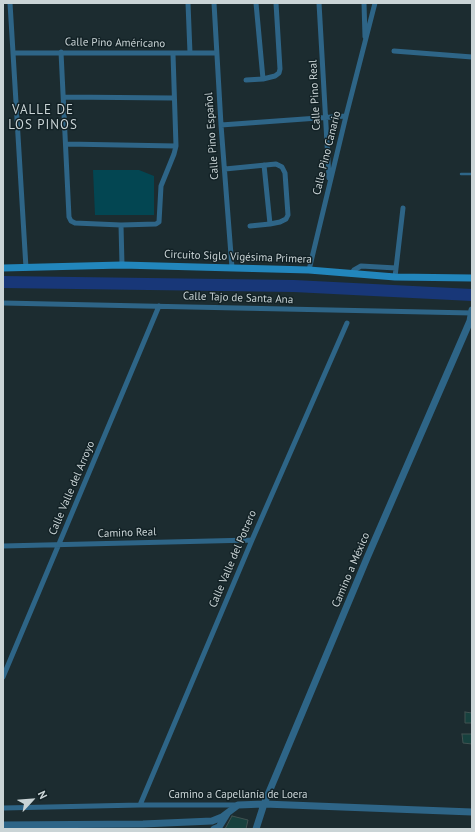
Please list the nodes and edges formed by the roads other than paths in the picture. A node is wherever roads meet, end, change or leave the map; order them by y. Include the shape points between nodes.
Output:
1 (10, 3) edge
2 (188, 3) edge
3 (214, 3) edge
4 (256, 3) edge
5 (276, 3) edge
6 (319, 3) edge
7 (364, 3) edge
8 (375, 3) edge
9 (365, 42) junction
10 (394, 51) dead end
11 (61, 52) junction
12 (13, 53) junction
13 (190, 53) junction
14 (216, 53) junction
15 (172, 54) junction
16 (472, 57) edge
17 (263, 79) junction
18 (246, 80) dead end
19 (64, 98) junction
20 (174, 98) junction
21 (346, 116) junction
22 (326, 118) junction
23 (221, 125) junction
24 (66, 144) junction
25 (176, 146) junction
26 (264, 165) junction
27 (225, 169) junction
28 (461, 174) dead end
29 (472, 174) edge
30 (329, 185) junction
31 (403, 208) dead end
32 (270, 224) junction
33 (121, 225) junction
34 (250, 226) dead end
35 (122, 265) junction
36 (3, 268) edge
37 (26, 268) junction
38 (232, 268) junction
39 (396, 268) junction
40 (309, 270) junction
41 (352, 274) junction
42 (395, 277) junction
43 (472, 278) edge
44 (3, 303) edge
45 (159, 306) junction
46 (471, 315) edge
47 (346, 323) dead end
48 (252, 540) junction
49 (59, 545) junction
50 (3, 546) edge
51 (3, 677) edge
52 (264, 804) junction
53 (140, 805) junction
54 (238, 805) junction
55 (3, 808) edge
56 (472, 812) edge
57 (228, 813) junction
58 (3, 825) edge
59 (214, 829) edge
60 (256, 829) edge

1 - 12 street
2 - 13 street
3 - 14 street, Calle Pino Español
4 - 17 street
5 - 17 street via 280,69 277,75
6 - 22 street, Calle Pino Real
7 - 9 street
8 - 9 street, Calle Pino Canario
9 - 21 street, Calle Pino Canario
10 - 16 street
11 - 12 street, Calle Pino Américano
11 - 15 street, Calle Pino Américano
11 - 19 street
12 - 37 street
13 - 14 street, Calle Pino Américano
13 - 15 street, Calle Pino Américano
14 - 23 street, Calle Pino Español
15 - 20 street
17 - 18 street
19 - 20 street
19 - 24 street
20 - 25 street
21 - 22 street
21 - 30 street, Calle Pino Canario
22 - 23 street
22 - 30 street, Calle Pino Real
23 - 27 street, Calle Pino Español
24 - 25 street
24 - 33 street via 71,221
25 - 33 street via 161,186 159,222
26 - 27 street
26 - 32 street
26 - 32 street via 276,164 282,167 285,173 288,215 286,219
27 - 38 street, Calle Pino Español
28 - 29 lane
30 - 40 street, Calle Pino Canario
31 - 39 street
32 - 34 street
33 - 35 street
35 - 37 main road, Circuito Siglo Vigésima Primera
35 - 38 main road, Circuito Siglo Vigésima Primera
36 - 37 main road, Circuito Siglo Vigésima Primera
38 - 40 main road, Circuito Siglo Vigésima Primera
39 - 41 street via 361,266
39 - 42 street
40 - 41 main road, Circuito Siglo Vigésima Primera
41 - 42 main road, Circuito Siglo Vigésima Primera
42 - 43 main road, Circuito Siglo Vigésima Primera
44 - 45 street, Calle Tajo de Santa Ana
45 - 46 street, Calle Tajo de Santa Ana
45 - 49 street, Calle Valle del Arroyo
46 - 52 street, Camino a México
47 - 48 street, Calle Valle del Potrero
48 - 49 street, Camino Real
48 - 53 street, Calle Valle del Potrero
49 - 50 street, Camino Real
49 - 51 street, Calle Valle del Arroyo
52 - 54 street, Camino a Capellanía de Loera
52 - 56 street, Camino a Capellanía de Loera
52 - 60 street, Camino a México
53 - 54 street, Camino a Capellanía de Loera
53 - 55 street, Camino a Capellanía de Loera
54 - 57 street
57 - 58 street via 212,821
57 - 59 street via 219,827

